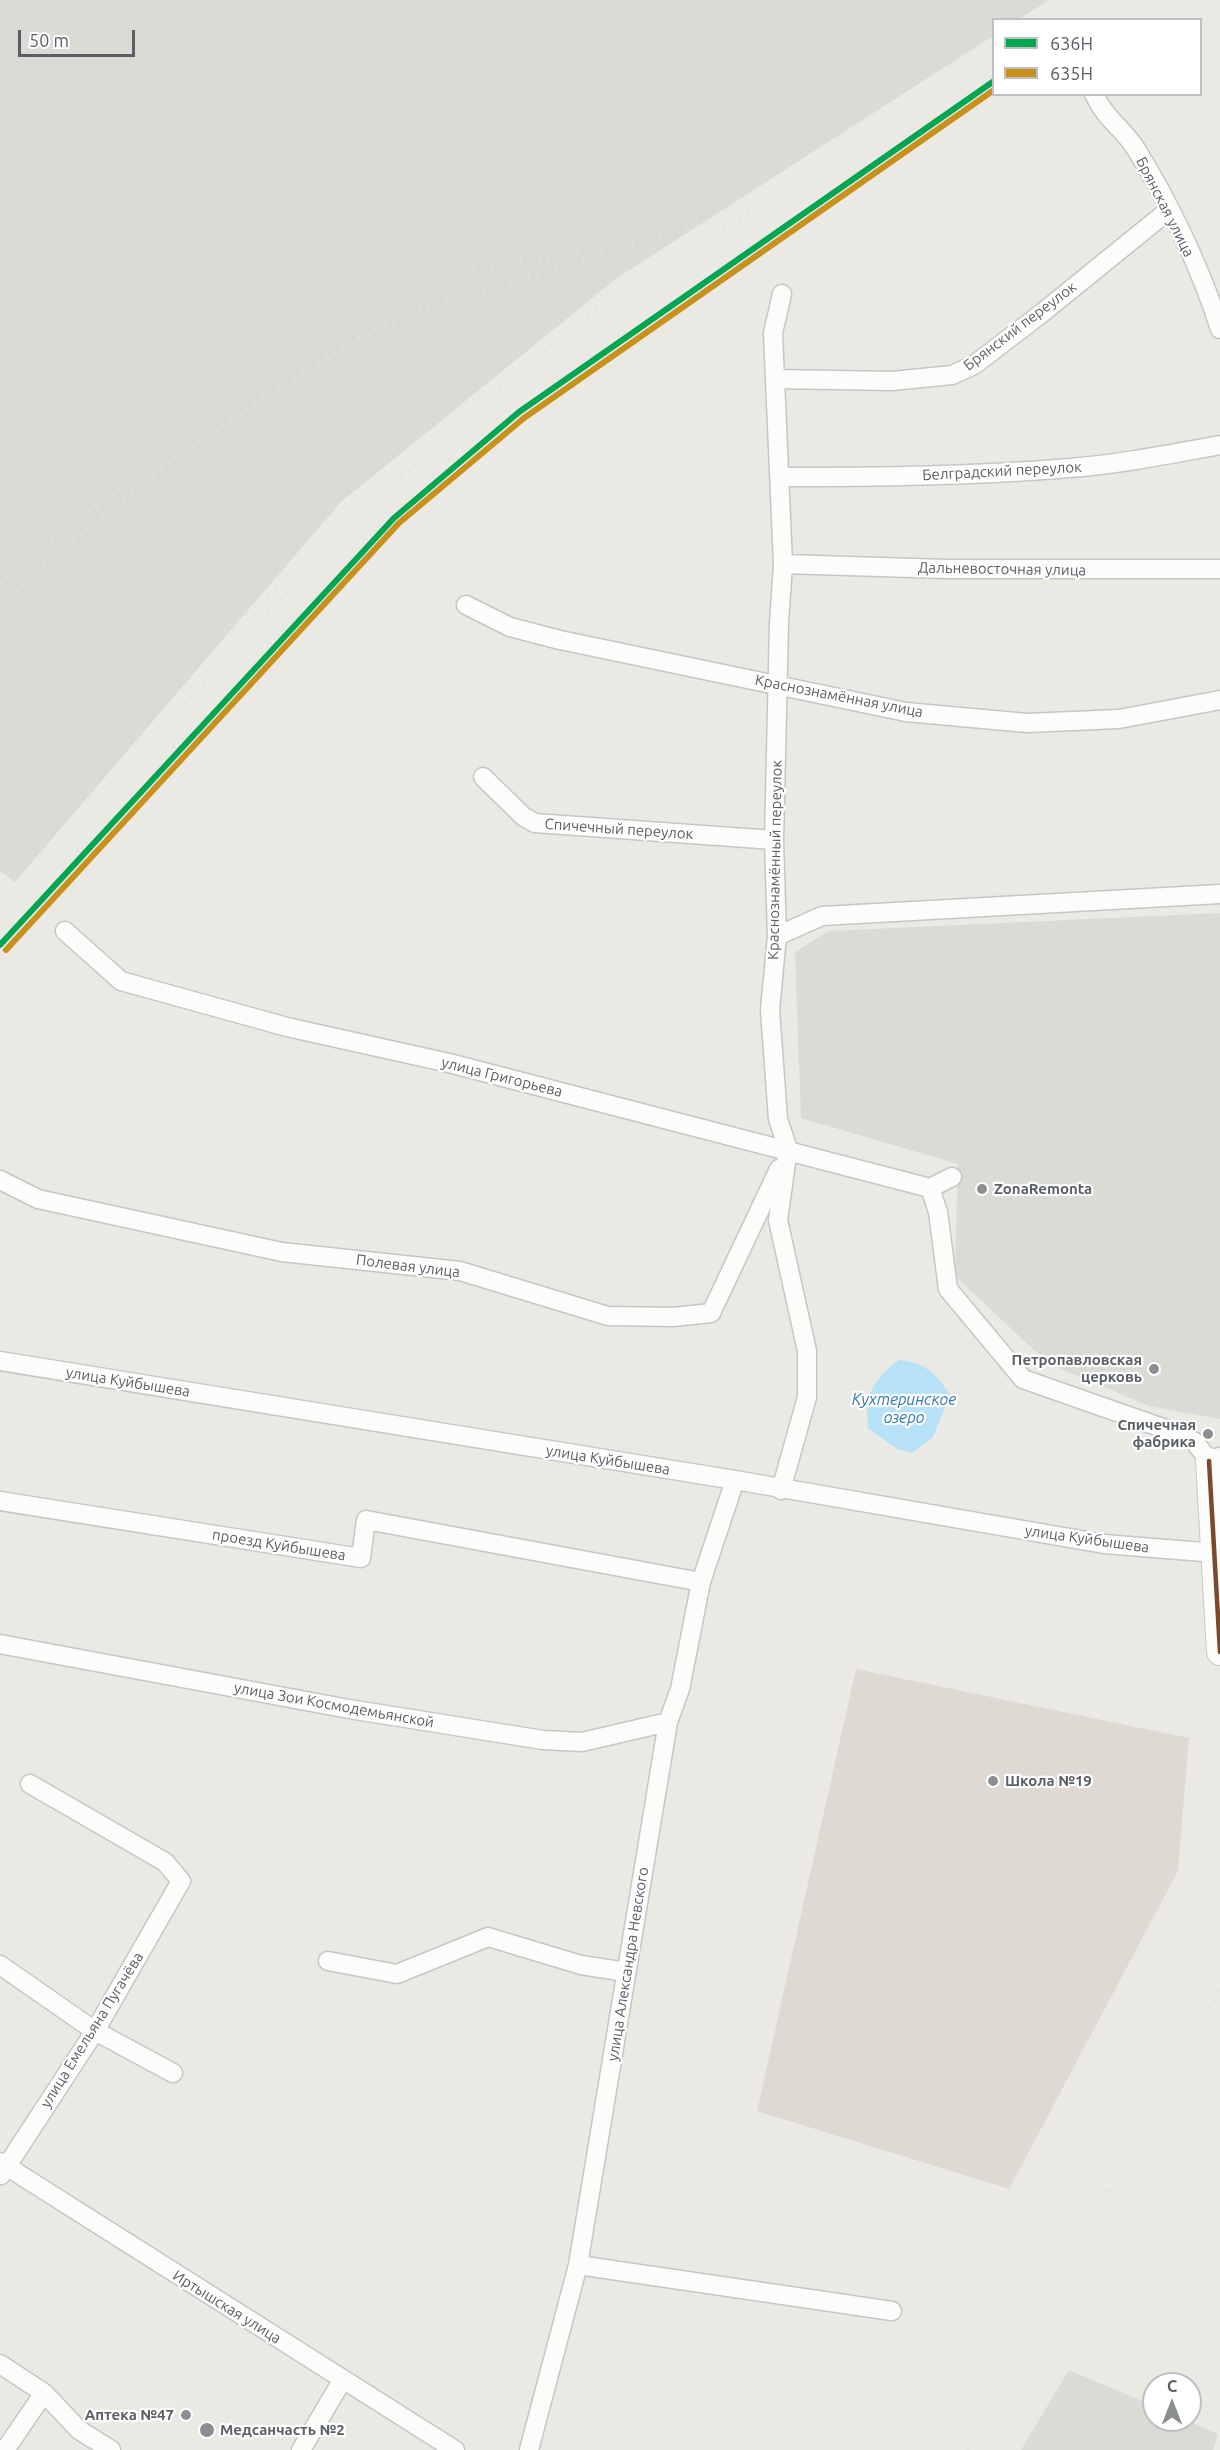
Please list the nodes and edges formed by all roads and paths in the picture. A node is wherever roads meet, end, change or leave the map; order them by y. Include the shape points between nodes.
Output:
1 (1095, 96) edge
2 (1169, 210) junction
3 (782, 294) dead end
4 (1220, 329) edge
5 (775, 379) junction
6 (1220, 445) edge
7 (781, 477) junction
8 (783, 564) junction
9 (1220, 569) edge
10 (466, 605) dead end
11 (778, 684) junction
12 (1220, 700) edge
13 (483, 777) dead end
14 (774, 840) junction
15 (1220, 894) edge
16 (65, 931) dead end
17 (777, 936) junction
18 (788, 1149) junction
19 (952, 1177) dead end
20 (0, 1180) edge
21 (930, 1188) junction
22 (0, 1361) edge
23 (1215, 1458) edge
24 (735, 1480) junction
25 (781, 1490) junction
26 (0, 1501) edge
27 (1216, 1554) junction
28 (702, 1582) junction
29 (0, 1644) edge
30 (1220, 1652) edge
31 (668, 1722) junction
32 (30, 1784) dead end
33 (328, 1961) dead end
34 (0, 1965) edge
35 (626, 1972) junction
36 (95, 2031) junction
37 (173, 2073) dead end
38 (2, 2168) edge
39 (578, 2265) junction
40 (892, 2311) dead end
41 (0, 2364) edge
42 (344, 2379) junction
43 (44, 2393) junction
44 (5, 2450) edge
45 (111, 2450) edge
46 (301, 2450) edge
47 (455, 2450) edge
48 (528, 2450) edge

1 - 2 street, Брянская улица via 1102,111 1135,147
2 - 4 street, Брянская улица
2 - 5 street, Брянский переулок via 974,365 952,375 892,381
3 - 5 street, Краснознамённый переулок via 772,333
5 - 7 street, Краснознамённый переулок
6 - 7 street, Белградский переулок via 1071,468 897,477
7 - 8 street, Краснознамённый переулок
8 - 9 street, Дальневосточная улица
8 - 11 street, Краснознамённый переулок
10 - 11 street, Краснознамённая улица via 510,627 560,640
11 - 12 street, Краснознамённая улица via 906,712 1027,723 1119,719
11 - 14 street, Краснознамённый переулок
13 - 14 street, Спичечный переулок via 535,823
14 - 17 street, Краснознамённый переулок
15 - 17 street via 822,916
16 - 18 street, улица Григорьева via 121,981 287,1027 449,1063
17 - 18 street, Краснознамённый переулок via 770,1010 778,1119
18 - 20 street, Полевая улица via 711,1313 673,1317 608,1316 460,1271 282,1252 38,1200
18 - 21 street, улица Григорьева
18 - 25 street, Краснознамённый переулок via 778,1220 807,1351 807,1397
19 - 21 street
21 - 23 street via 938,1212 948,1289 1023,1378 1177,1433
22 - 24 street, улица Куйбышева
23 - 27 street
24 - 25 street, улица Куйбышева
24 - 28 street, улица Александра Невского
25 - 27 street, улица Куйбышева via 1104,1544
26 - 28 street, проезд Куйбышева via 361,1558 366,1520
27 - 30 street
28 - 31 street, улица Александра Невского via 680,1689
29 - 31 street, улица Зои Космодемьянской via 349,1709 543,1740 582,1742
31 - 35 street, улица Александра Невского
32 - 36 street, улица Емельяна Пугачёва via 165,1862 182,1881
33 - 35 street via 397,1974 488,1937 581,1965
34 - 36 street
35 - 39 street, улица Александра Невского
36 - 37 street
36 - 38 street, улица Емельяна Пугачёва
38 - 42 street, Иртышская улица
39 - 40 street
39 - 48 street, улица Александра Невского
41 - 43 street
42 - 46 street
42 - 47 street, Иртышская улица
43 - 44 street
43 - 45 street via 79,2430

